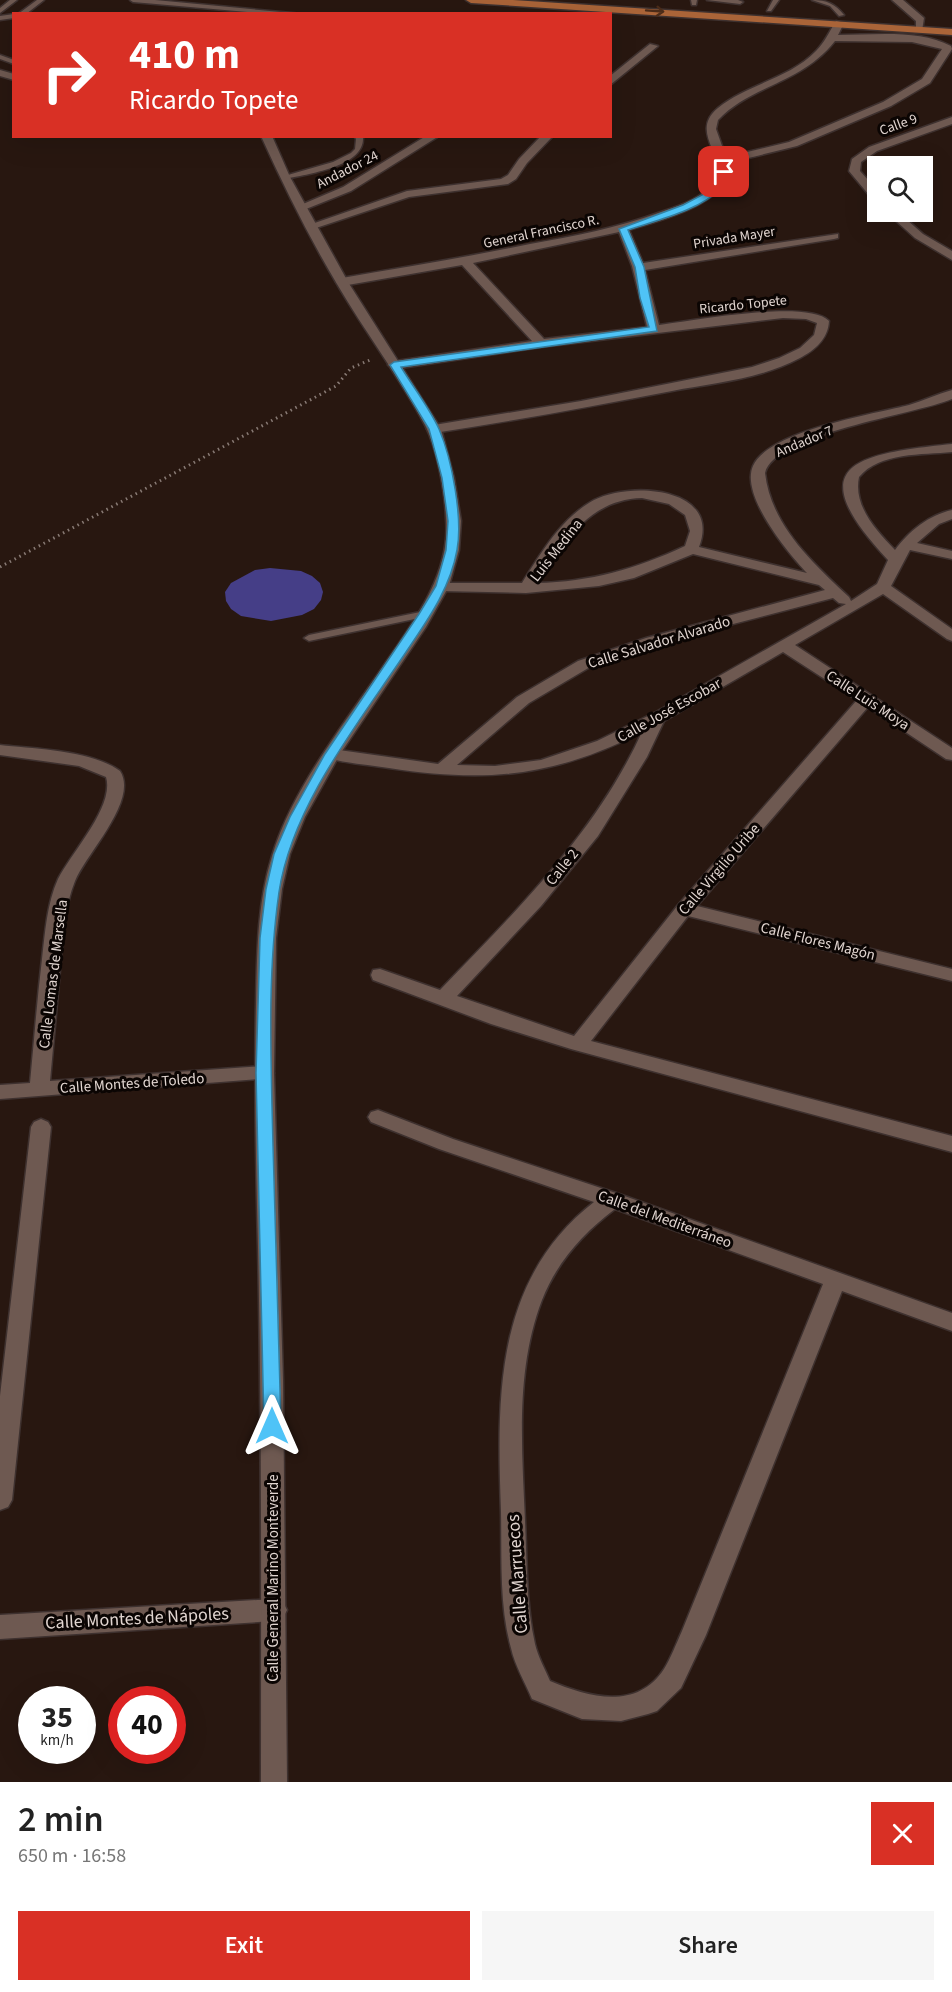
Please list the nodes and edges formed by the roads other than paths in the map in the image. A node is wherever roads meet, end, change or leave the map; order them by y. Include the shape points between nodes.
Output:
1 (14, 0) edge
2 (41, 0) edge
3 (133, 0) edge
4 (471, 0) edge
5 (629, 0) edge
6 (710, 0) edge
7 (776, 0) edge
8 (815, 0) edge
9 (897, 0) edge
10 (694, 2) edge
11 (741, 3) edge
12 (769, 10) junction
13 (0, 11) edge
14 (24, 12) edge
15 (275, 12) edge
16 (840, 19) junction
17 (952, 22) edge
18 (920, 25) junction
19 (952, 32) edge
20 (833, 38) junction
21 (654, 46) dead end
22 (612, 80) edge
23 (952, 120) edge
24 (267, 138) edge
25 (359, 138) edge
26 (431, 138) edge
27 (546, 138) edge
28 (724, 161) junction
29 (285, 177) junction
30 (867, 186) edge
31 (302, 207) junction
32 (903, 222) edge
33 (312, 226) junction
34 (623, 229) junction
35 (834, 236) dead end
36 (952, 256) edge
37 (466, 262) junction
38 (640, 267) junction
39 (342, 282) junction
40 (654, 329) junction
41 (541, 344) junction
42 (391, 360) junction
43 (952, 394) edge
44 (434, 429) junction
45 (952, 448) edge
46 (952, 514) edge
47 (906, 546) junction
48 (691, 549) junction
49 (952, 555) edge
50 (896, 559) junction
51 (441, 586) junction
52 (832, 587) junction
53 (883, 587) junction
54 (526, 588) junction
55 (852, 607) junction
56 (425, 614) junction
57 (952, 636) edge
58 (309, 638) dead end
59 (784, 645) junction
60 (866, 699) junction
61 (657, 718) junction
62 (0, 750) edge
63 (332, 754) junction
64 (952, 755) edge
65 (441, 770) junction
66 (684, 909) junction
67 (380, 975) dead end
68 (952, 975) edge
69 (443, 999) junction
70 (578, 1044) junction
71 (264, 1073) junction
72 (39, 1090) junction
73 (0, 1092) edge
74 (378, 1117) dead end
75 (41, 1126) dead end
76 (952, 1143) edge
77 (612, 1200) junction
78 (835, 1281) junction
79 (952, 1322) edge
80 (0, 1500) edge
81 (274, 1610) junction
82 (0, 1627) edge
83 (274, 1782) edge

1 - 13 lane
2 - 14 lane
3 - 15 lane
4 -> 16 main road
5 - 10 main road
6 - 11 lane
7 - 12 lane
8 - 16 lane via 832,5
9 - 18 street
10 - 11 main road
11 - 12 main road
12 - 16 main road
16 - 18 main road
16 - 20 street
17 - 18 main road
18 - 19 main road
20 - 28 street via 787,76 716,115 711,136
20 - 28 street via 922,41 948,48 926,81 887,104 794,144
21 - 22 street
23 - 30 street, Calle 9 via 873,149 856,161 854,171
24 - 29 street, Calle General Marino Monteverde
25 - 29 lane via 358,149 352,156
26 - 31 street, Andador 24 via 347,189
27 - 33 street via 504,182 407,194
28 - 34 street, General Francisco R. via 722,181 707,195
29 - 31 street, Calle General Marino Monteverde
31 - 33 street, Calle General Marino Monteverde
32 - 36 street
33 - 39 street, Calle General Marino Monteverde
34 - 37 street, General Francisco R.
34 - 38 street
35 - 38 street, Privada Mayer
37 - 39 street, General Francisco R.
37 - 41 street
38 - 40 street
39 - 42 street, Calle General Marino Monteverde
40 - 41 street, Ricardo Topete
40 - 44 street, Ricardo Topete via 796,314 824,321 812,345 783,362 561,410
41 - 42 street, Ricardo Topete
42 - 44 street, Calle General Marino Monteverde
43 - 52 street, Andador 7 via 922,406 808,435 769,455 759,466 757,477 770,510 791,547
44 - 51 street, Calle General Marino Monteverde via 454,521 452,550
45 - 50 street via 879,459 861,466 854,474 849,485 850,498 866,526
46 - 47 street via 934,521
47 - 49 street
47 - 50 street
48 - 52 street
48 - 54 street, Luis Medina via 630,576 594,584
48 - 54 street, Luis Medina via 697,530 687,508 653,495 617,496 588,510 574,523
50 - 53 street
51 - 54 street, Luis Medina
51 - 56 street, Calle General Marino Monteverde
52 - 55 street, Andador 7
52 - 65 street, Calle Salvador Alvarado via 584,664 523,700
53 - 55 street, Calle José Escobar
53 - 57 street
55 - 59 street, Calle José Escobar
56 - 58 lane
56 - 63 street, Calle General Marino Monteverde
59 - 60 street, Calle Luis Moya
59 - 61 street, Calle José Escobar
60 - 64 street, Calle Luis Moya
60 - 66 street, Calle Virgilio Uribe
61 - 65 street, Calle José Escobar via 616,741 572,757 518,769
61 - 69 street, Calle 2 via 646,747 604,814 513,925
62 - 72 street, Calle Lomas de Marsella via 98,766 114,774 118,783 110,807 67,880 60,902
63 - 65 street, Calle José Escobar
63 - 71 street, Calle General Marino Monteverde via 292,826 273,889 267,938
66 - 68 street, Calle Flores Magón
66 - 70 street, Calle Virgilio Uribe
67 - 69 street
69 - 70 street
70 - 76 street
71 - 72 street, Calle Montes de Toledo
71 - 81 street, Calle General Marino Monteverde
72 - 73 street, Calle Montes de Toledo
74 - 77 street, Calle del Mediterráneo
75 - 80 street
77 - 78 street, Calle del Mediterráneo
77 - 78 street, Calle Marruecos via 566,1238 544,1272 514,1360 511,1400 514,1565 522,1645 541,1690 582,1707 621,1708 648,1702 672,1678 693,1635
78 - 79 street, Calle del Mediterráneo
81 - 82 street, Calle Montes de Nápoles
81 - 83 street, Calle General Marino Monteverde

